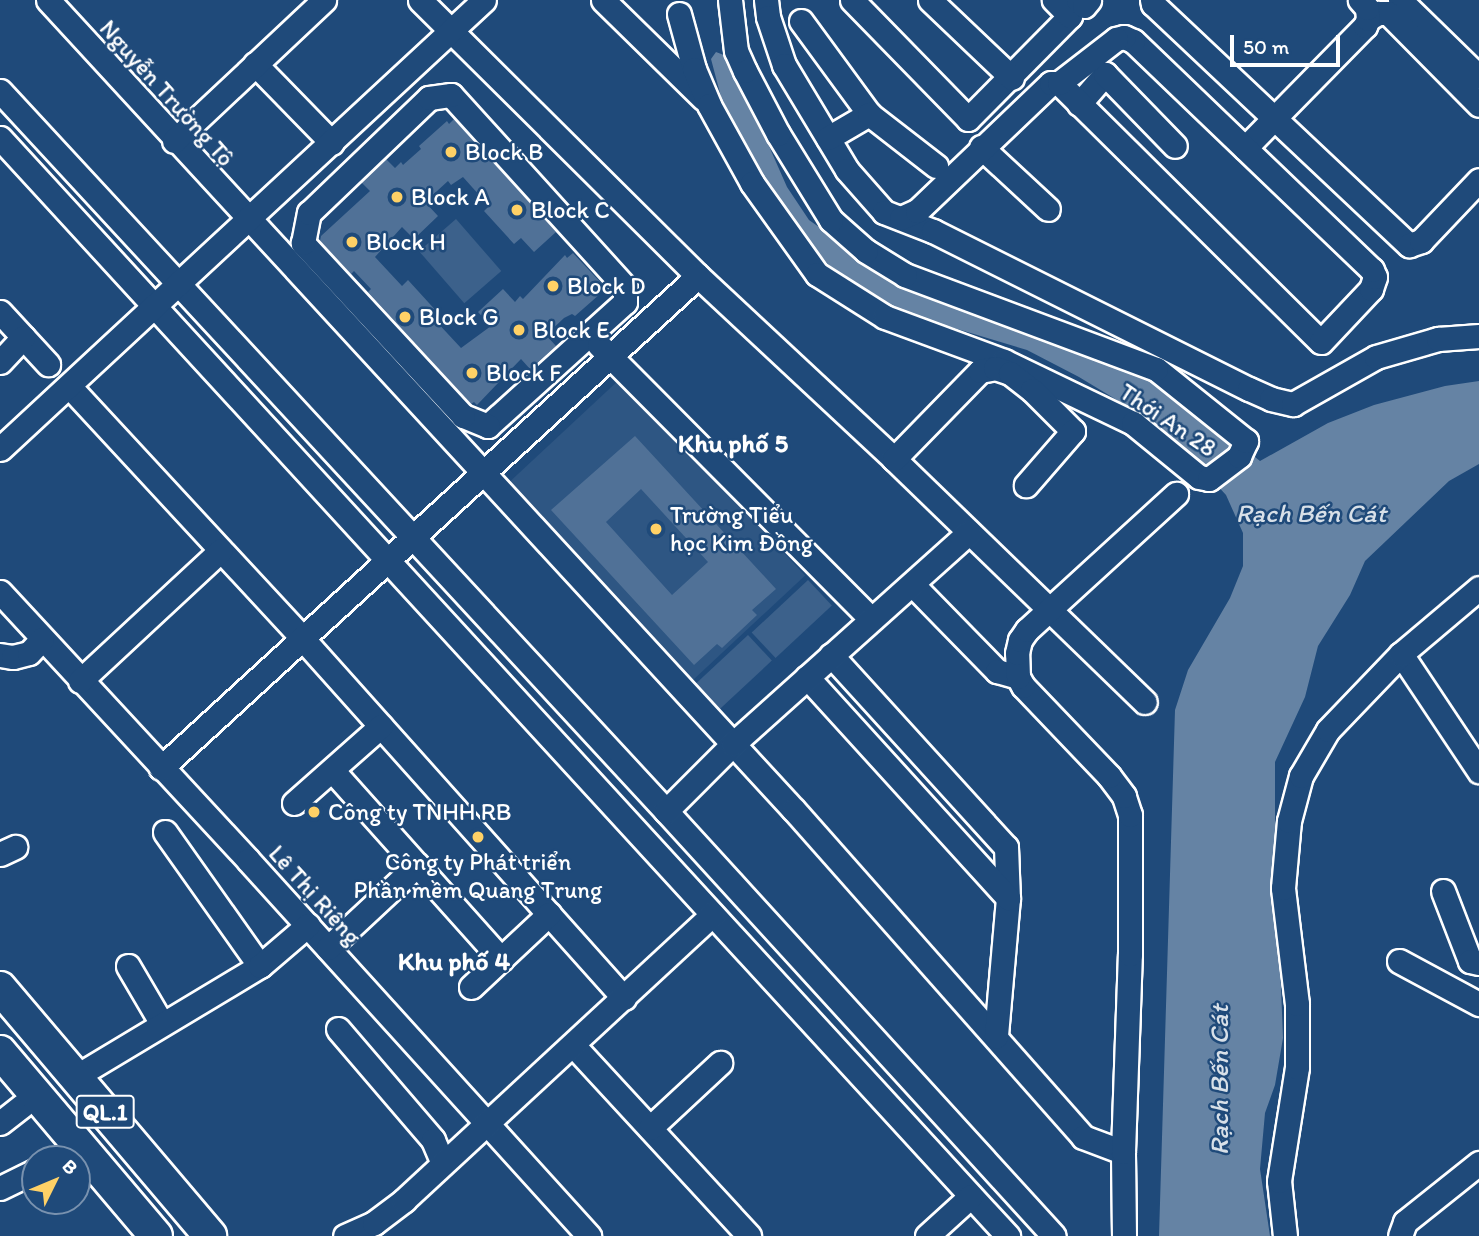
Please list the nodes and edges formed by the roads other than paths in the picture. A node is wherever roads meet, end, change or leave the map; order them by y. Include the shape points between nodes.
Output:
1 (48, 0) edge
2 (324, 0) edge
3 (420, 0) edge
4 (484, 0) edge
5 (603, 0) edge
6 (730, 0) edge
7 (766, 0) edge
8 (930, 0) edge
9 (1054, 0) edge
10 (1078, 0) edge
11 (1089, 0) edge
12 (1152, 0) edge
13 (1400, 0) edge
14 (865, 4) edge
15 (1364, 10) edge
16 (679, 14) dead end
17 (801, 21) dead end
18 (452, 31) junction
19 (255, 64) junction
20 (1479, 76) edge
21 (1012, 78) junction
22 (1059, 83) junction
23 (0, 90) edge
24 (1079, 104) junction
25 (709, 105) junction
26 (1479, 105) edge
27 (869, 114) junction
28 (1275, 118) junction
29 (0, 138) edge
30 (828, 138) junction
31 (174, 141) junction
32 (332, 143) junction
33 (1175, 146) dead end
34 (981, 147) junction
35 (1245, 148) junction
36 (936, 166) dead end
37 (1479, 180) edge
38 (1048, 209) dead end
39 (901, 218) junction
40 (248, 221) junction
41 (698, 276) junction
42 (181, 284) junction
43 (154, 309) junction
44 (0, 312) edge
45 (590, 335) junction
46 (1479, 336) edge
47 (23, 337) junction
48 (610, 356) junction
49 (0, 362) edge
50 (48, 364) dead end
51 (69, 386) junction
52 (0, 449) edge
53 (894, 459) junction
54 (482, 473) junction
55 (1026, 485) dead end
56 (1177, 494) dead end
57 (969, 532) junction
58 (414, 537) junction
59 (221, 550) junction
60 (387, 562) junction
61 (912, 584) junction
62 (1479, 588) edge
63 (0, 592) edge
64 (1049, 609) junction
65 (871, 620) junction
66 (302, 638) junction
67 (42, 639) junction
68 (1401, 654) junction
69 (0, 655) edge
70 (831, 655) junction
71 (807, 677) junction
72 (1018, 677) junction
73 (80, 681) junction
74 (1144, 702) dead end
75 (381, 726) junction
76 (733, 744) junction
77 (161, 768) junction
78 (332, 770) junction
79 (1479, 771) edge
80 (294, 803) dead end
81 (666, 811) junction
82 (165, 832) dead end
83 (417, 865) junction
84 (1443, 891) dead end
85 (1008, 898) junction
86 (549, 914) junction
87 (712, 915) junction
88 (308, 925) junction
89 (328, 948) junction
90 (501, 959) junction
91 (1399, 961) dead end
92 (1479, 963) edge
93 (260, 965) junction
94 (128, 966) dead end
95 (471, 987) dead end
96 (0, 988) edge
97 (624, 998) junction
98 (1479, 1004) edge
99 (0, 1014) edge
100 (162, 1024) junction
101 (338, 1029) dead end
102 (996, 1036) junction
103 (573, 1045) junction
104 (0, 1052) edge
105 (720, 1063) dead end
106 (75, 1077) junction
107 (0, 1078) edge
108 (12, 1114) edge
109 (487, 1124) junction
110 (650, 1128) junction
111 (49, 1145) edge
112 (1123, 1152) junction
113 (443, 1163) junction
114 (1479, 1163) edge
115 (21, 1178) edge
116 (0, 1188) edge
117 (91, 1188) edge
118 (971, 1196) junction
119 (132, 1236) edge
120 (156, 1236) edge
121 (188, 1236) edge
122 (210, 1236) edge
123 (345, 1236) edge
124 (589, 1236) edge
125 (750, 1236) edge
126 (928, 1236) edge
127 (1008, 1236) edge
128 (1054, 1236) edge
129 (1124, 1236) edge
130 (1285, 1236) edge
131 (1400, 1236) edge

1 - 31 street, Nguyễn Trường Tộ
2 - 19 street
3 - 18 street
4 - 18 street
5 - 25 street
6 - 25 street, Thới An 28 via 736,51 778,134 831,220 866,251 905,275 1156,369 1247,446 1209,479 1199,477 1133,423 1004,361 885,317 817,274 752,183
7 - 30 street via 784,65
8 - 21 street
9 - 21 street via 1070,16
10 - 11 street via 1084,6
12 - 28 street
13 - 20 street
14 - 21 street via 968,119
15 - 26 street via 1388,13
15 - 28 street
16 - 25 street, Thới An 28
17 - 27 street
18 - 32 street
18 - 41 street
19 - 31 street
19 - 32 street
22 - 24 street
22 - 34 street via 1051,83
22 - 35 street via 1124,37
23 - 42 street
24 - 33 street via 1105,74
24 - 35 street via 1321,342 1371,289 1375,277
27 - 30 street
27 - 36 street
28 - 35 street
28 - 37 street via 1409,245 1421,242
29 - 43 street
30 - 39 street via 847,170 884,212
31 - 40 street, Nguyễn Trường Tộ
32 - 40 street
34 - 38 street
34 - 39 street via 917,211
39 - 46 street via 1271,399 1293,404 1376,357 1438,339
40 - 42 street
40 - 54 street, Nguyễn Trường Tộ
41 - 48 street
41 - 53 street
42 - 43 street
42 - 58 street
43 - 51 street
43 - 60 street
44 - 47 street
45 - 45 street via 488,426 463,416 303,243 309,213 429,98 451,95 625,287 625,302
45 - 48 street
47 - 49 street
47 - 50 street
48 - 54 street
48 - 65 street
51 - 52 street
51 - 59 street
53 - 55 street via 980,371 995,368 1032,390 1073,431
53 - 57 street
54 - 58 street
54 - 76 street, Nguyễn Trường Tộ
56 - 64 street
57 - 61 street
57 - 64 street
58 - 60 street
58 - 81 street
59 - 66 street
59 - 73 street
60 - 66 street
60 - 87 street
61 - 65 street
61 - 72 street via 997,671
62 - 68 street
63 - 67 street, Lê Thị Riêng
64 - 72 street via 1020,640
64 - 74 street
65 - 70 street
66 - 75 street
66 - 77 street
67 - 69 street via 29,653
67 - 73 street, Lê Thị Riêng
68 - 79 street
68 - 130 street via 1328,730 1301,776 1289,821 1283,888 1297,1004 1297,1054 1279,1181
70 - 71 street
70 - 85 street via 1006,847
71 - 76 street
71 - 85 street
72 - 112 street via 1116,786 1130,815
73 - 77 street, Lê Thị Riêng
75 - 78 street
75 - 86 street
76 - 81 street
76 - 102 street, Nguyễn Trường Tộ
77 - 88 street, Lê Thị Riêng
78 - 80 street
78 - 83 street
81 - 128 street
82 - 93 street
83 - 89 street
83 - 90 street
84 - 92 street via 1470,961
85 - 102 street
86 - 90 street
86 - 97 street
87 - 97 street
87 - 118 street
88 - 89 street, Lê Thị Riêng
88 - 93 street
89 - 109 street, Lê Thị Riêng
90 - 95 street
91 - 98 street
93 - 100 street
94 - 100 street
96 - 106 highway, QL.1
97 - 103 street
99 - 121 highway, QL.1
100 - 106 street
101 - 113 street via 433,1140
102 - 112 street, Nguyễn Trường Tộ via 1083,1137
103 - 109 street
103 - 110 street
104 - 120 highway, QL.1
105 - 110 street
106 - 122 highway, QL.1
107 - 108 highway, QL.1
108 - 111 highway, QL.1
109 - 113 street
109 - 124 street, Lê Thị Riêng
110 - 125 street
112 - 129 street
113 - 123 street via 374,1223
114 - 131 street via 1405,1222
115 - 116 street
117 - 119 highway, QL.1
118 - 126 street
118 - 127 street

